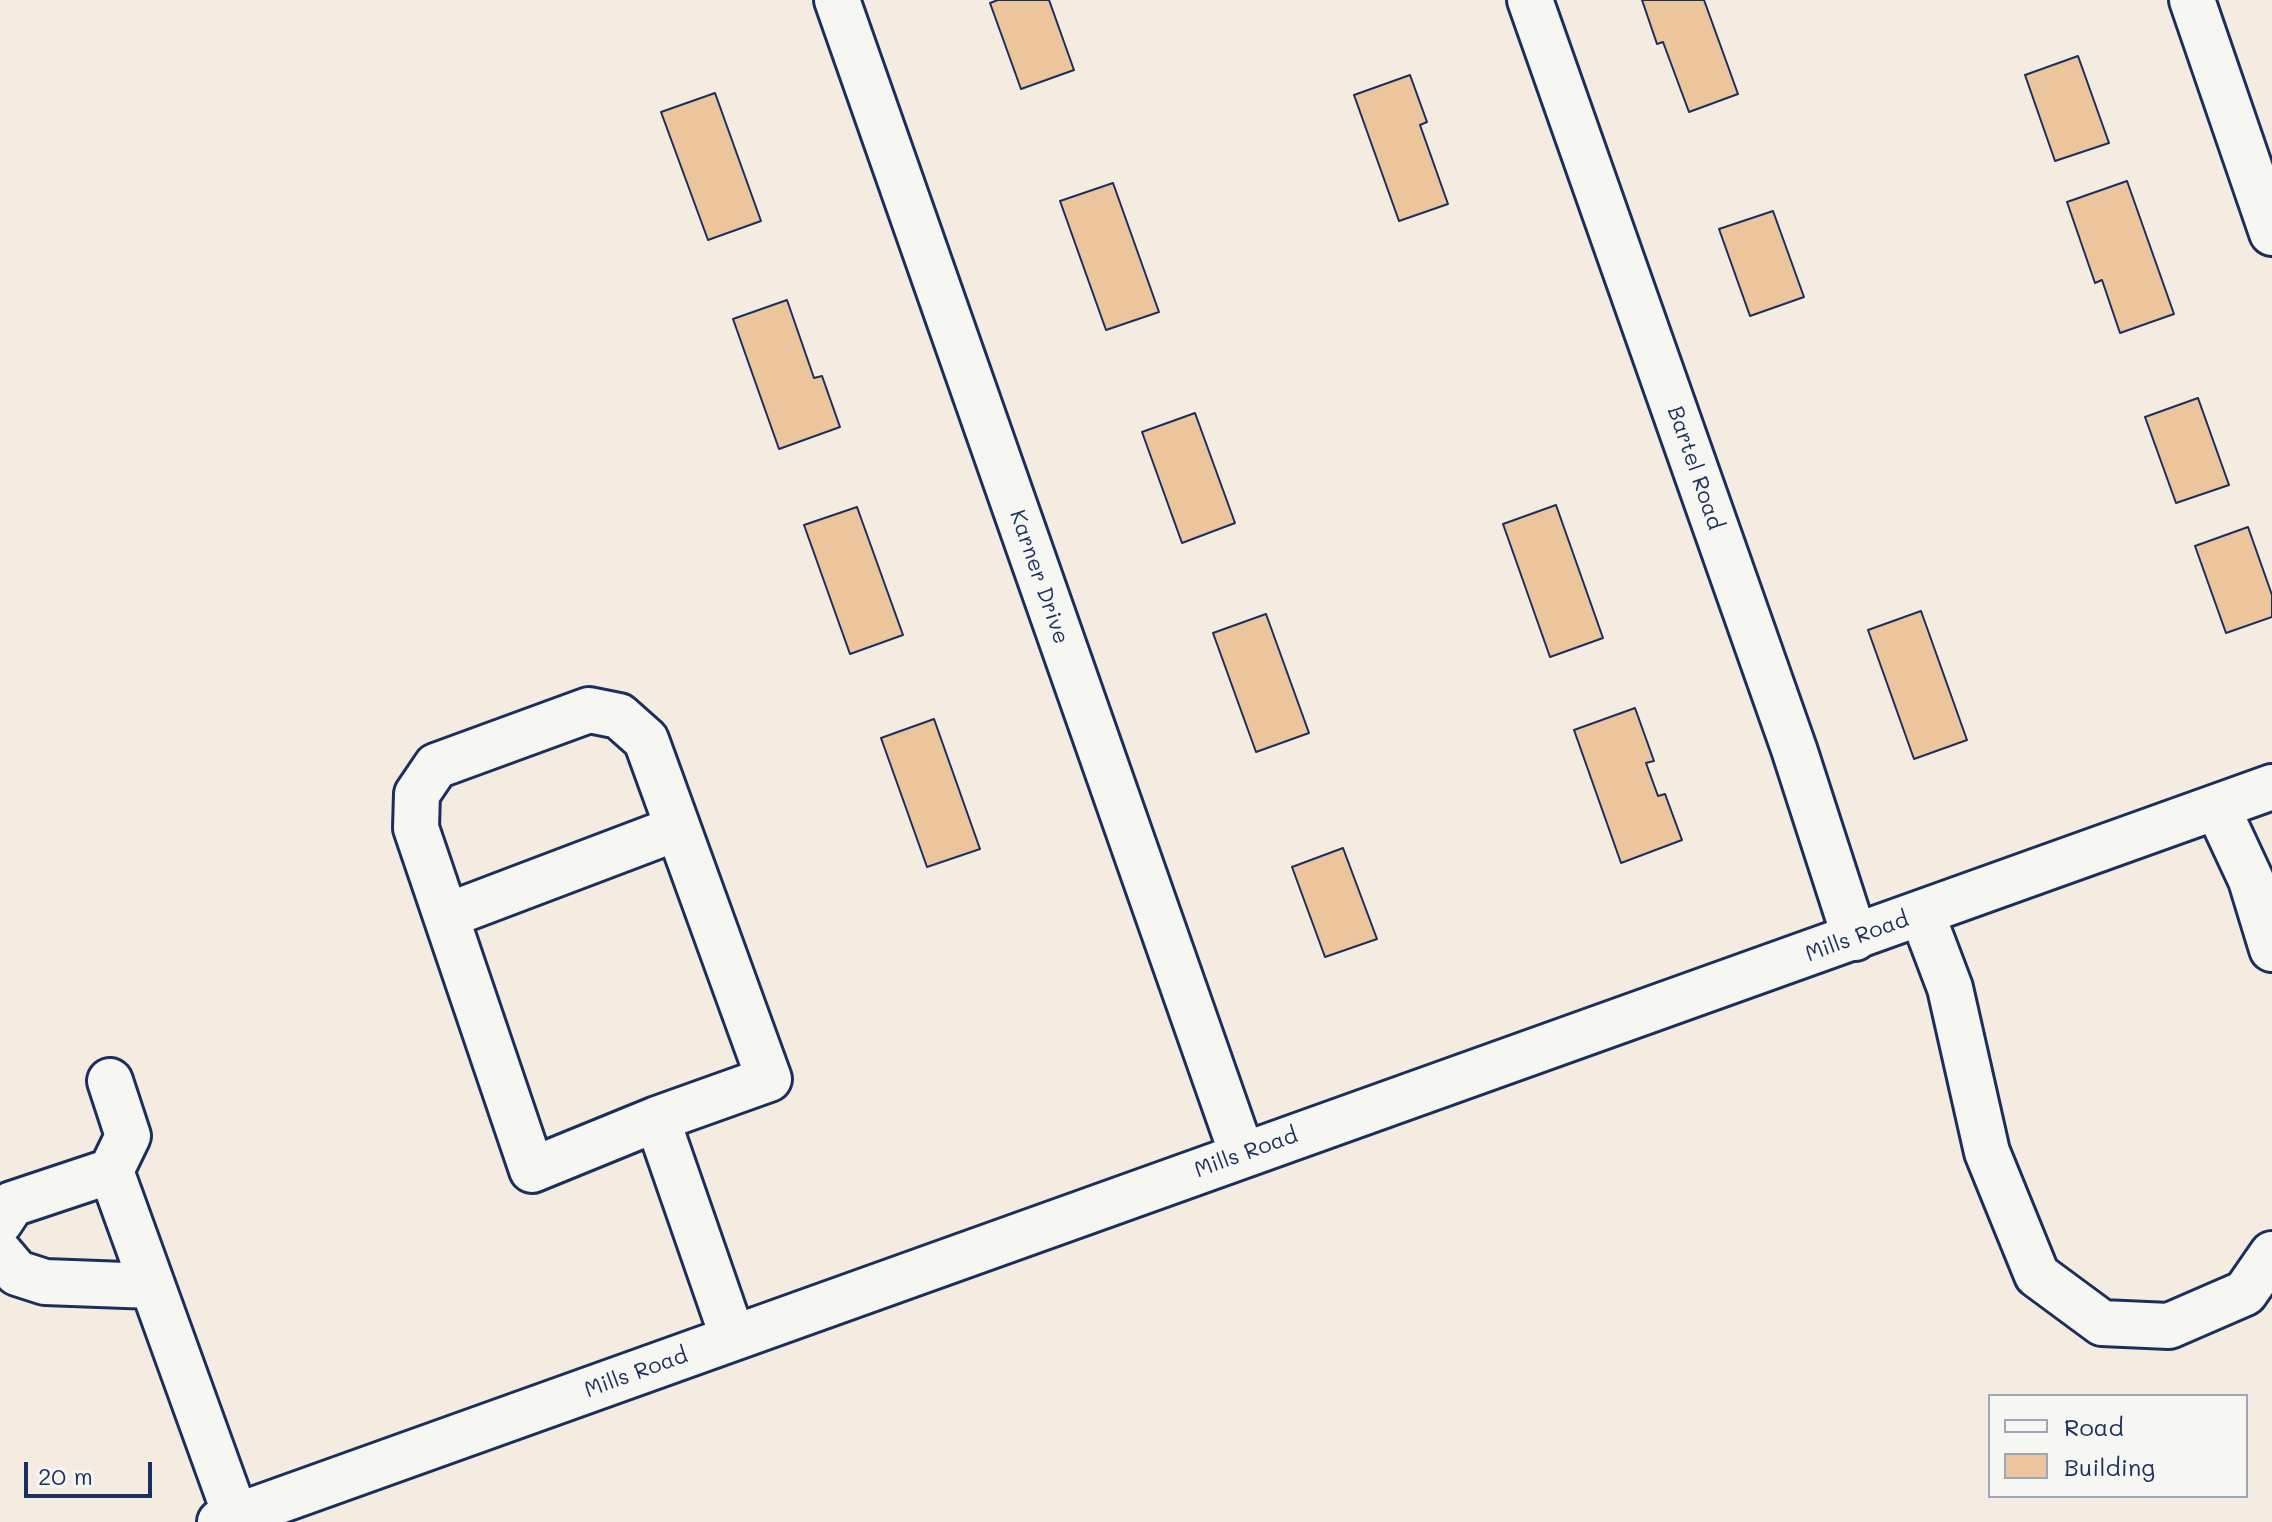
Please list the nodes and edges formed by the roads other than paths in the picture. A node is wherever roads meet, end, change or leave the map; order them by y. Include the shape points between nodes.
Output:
1 (837, 0) edge
2 (1530, 0) edge
3 (2192, 0) edge
4 (2272, 233) edge
5 (2272, 787) edge
6 (2217, 807) junction
7 (678, 828) junction
8 (1922, 914) junction
9 (446, 916) junction
10 (1855, 938) junction
11 (2272, 949) edge
12 (110, 1081) dead end
13 (657, 1119) junction
14 (1242, 1154) junction
15 (111, 1171) junction
16 (0, 1222) edge
17 (0, 1253) edge
18 (2272, 1254) edge
19 (152, 1286) junction
20 (733, 1338) junction
21 (228, 1519) edge

1 - 14 street, Karner Drive
2 - 10 street, Bartel Road
3 - 4 street
5 - 6 street, Mills Road
6 - 8 street, Mills Road
6 - 11 street via 2251,880
7 - 9 street
7 - 9 street via 646,740 619,716 589,710 436,766 417,794 416,828
7 - 13 street via 769,1079
8 - 10 street, Mills Road
8 - 18 street via 1950,988 1987,1152 2037,1275 2102,1323 2169,1326 2245,1293
9 - 13 street via 532,1170
10 - 14 street, Mills Road
12 - 15 street via 128,1136
13 - 20 street
14 - 20 street, Mills Road
15 - 16 street via 12,1204
15 - 19 street
17 - 19 street via 17,1273 45,1282
19 - 21 street
20 - 21 street, Mills Road

